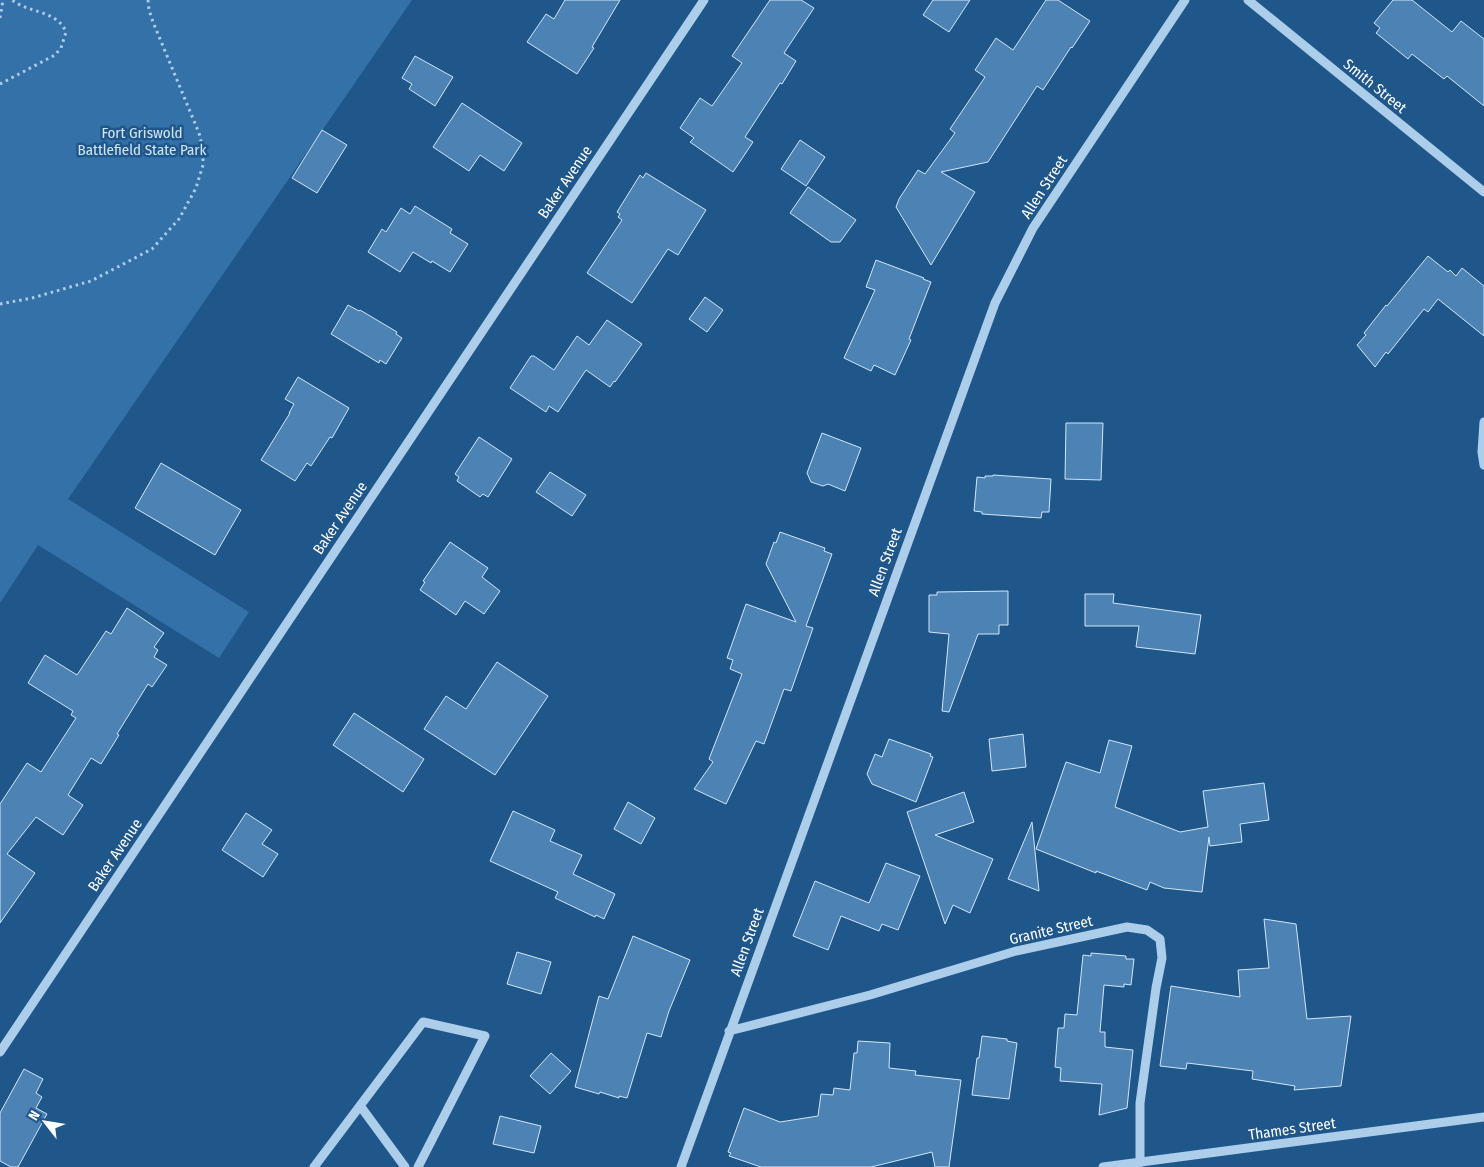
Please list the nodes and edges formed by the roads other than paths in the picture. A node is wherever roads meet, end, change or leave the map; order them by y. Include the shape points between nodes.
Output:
1 (704, 0) edge
2 (1185, 0) edge
3 (1248, 0) edge
4 (1484, 192) edge
5 (1484, 422) edge
6 (1483, 452) edge
7 (1484, 465) edge
8 (729, 1031) junction
9 (0, 1052) edge
10 (361, 1107) junction
11 (1484, 1117) edge
12 (1140, 1163) junction
13 (314, 1167) edge
14 (405, 1167) edge
15 (418, 1167) edge
16 (681, 1167) edge
17 (1103, 1167) edge

1 - 9 street, Baker Avenue
2 - 8 street, Allen Street via 1034,228 995,303
3 - 4 street, Smith Street
5 - 6 street
6 - 7 street
8 - 12 street, Granite Street via 870,995 1016,951 1127,927 1148,930 1160,939 1162,958 1140,1103
8 - 16 street, Allen Street
10 - 13 street
10 - 14 street
10 - 15 street via 423,1022 485,1036
11 - 12 street, Thames Street
12 - 17 street, Thames Street

